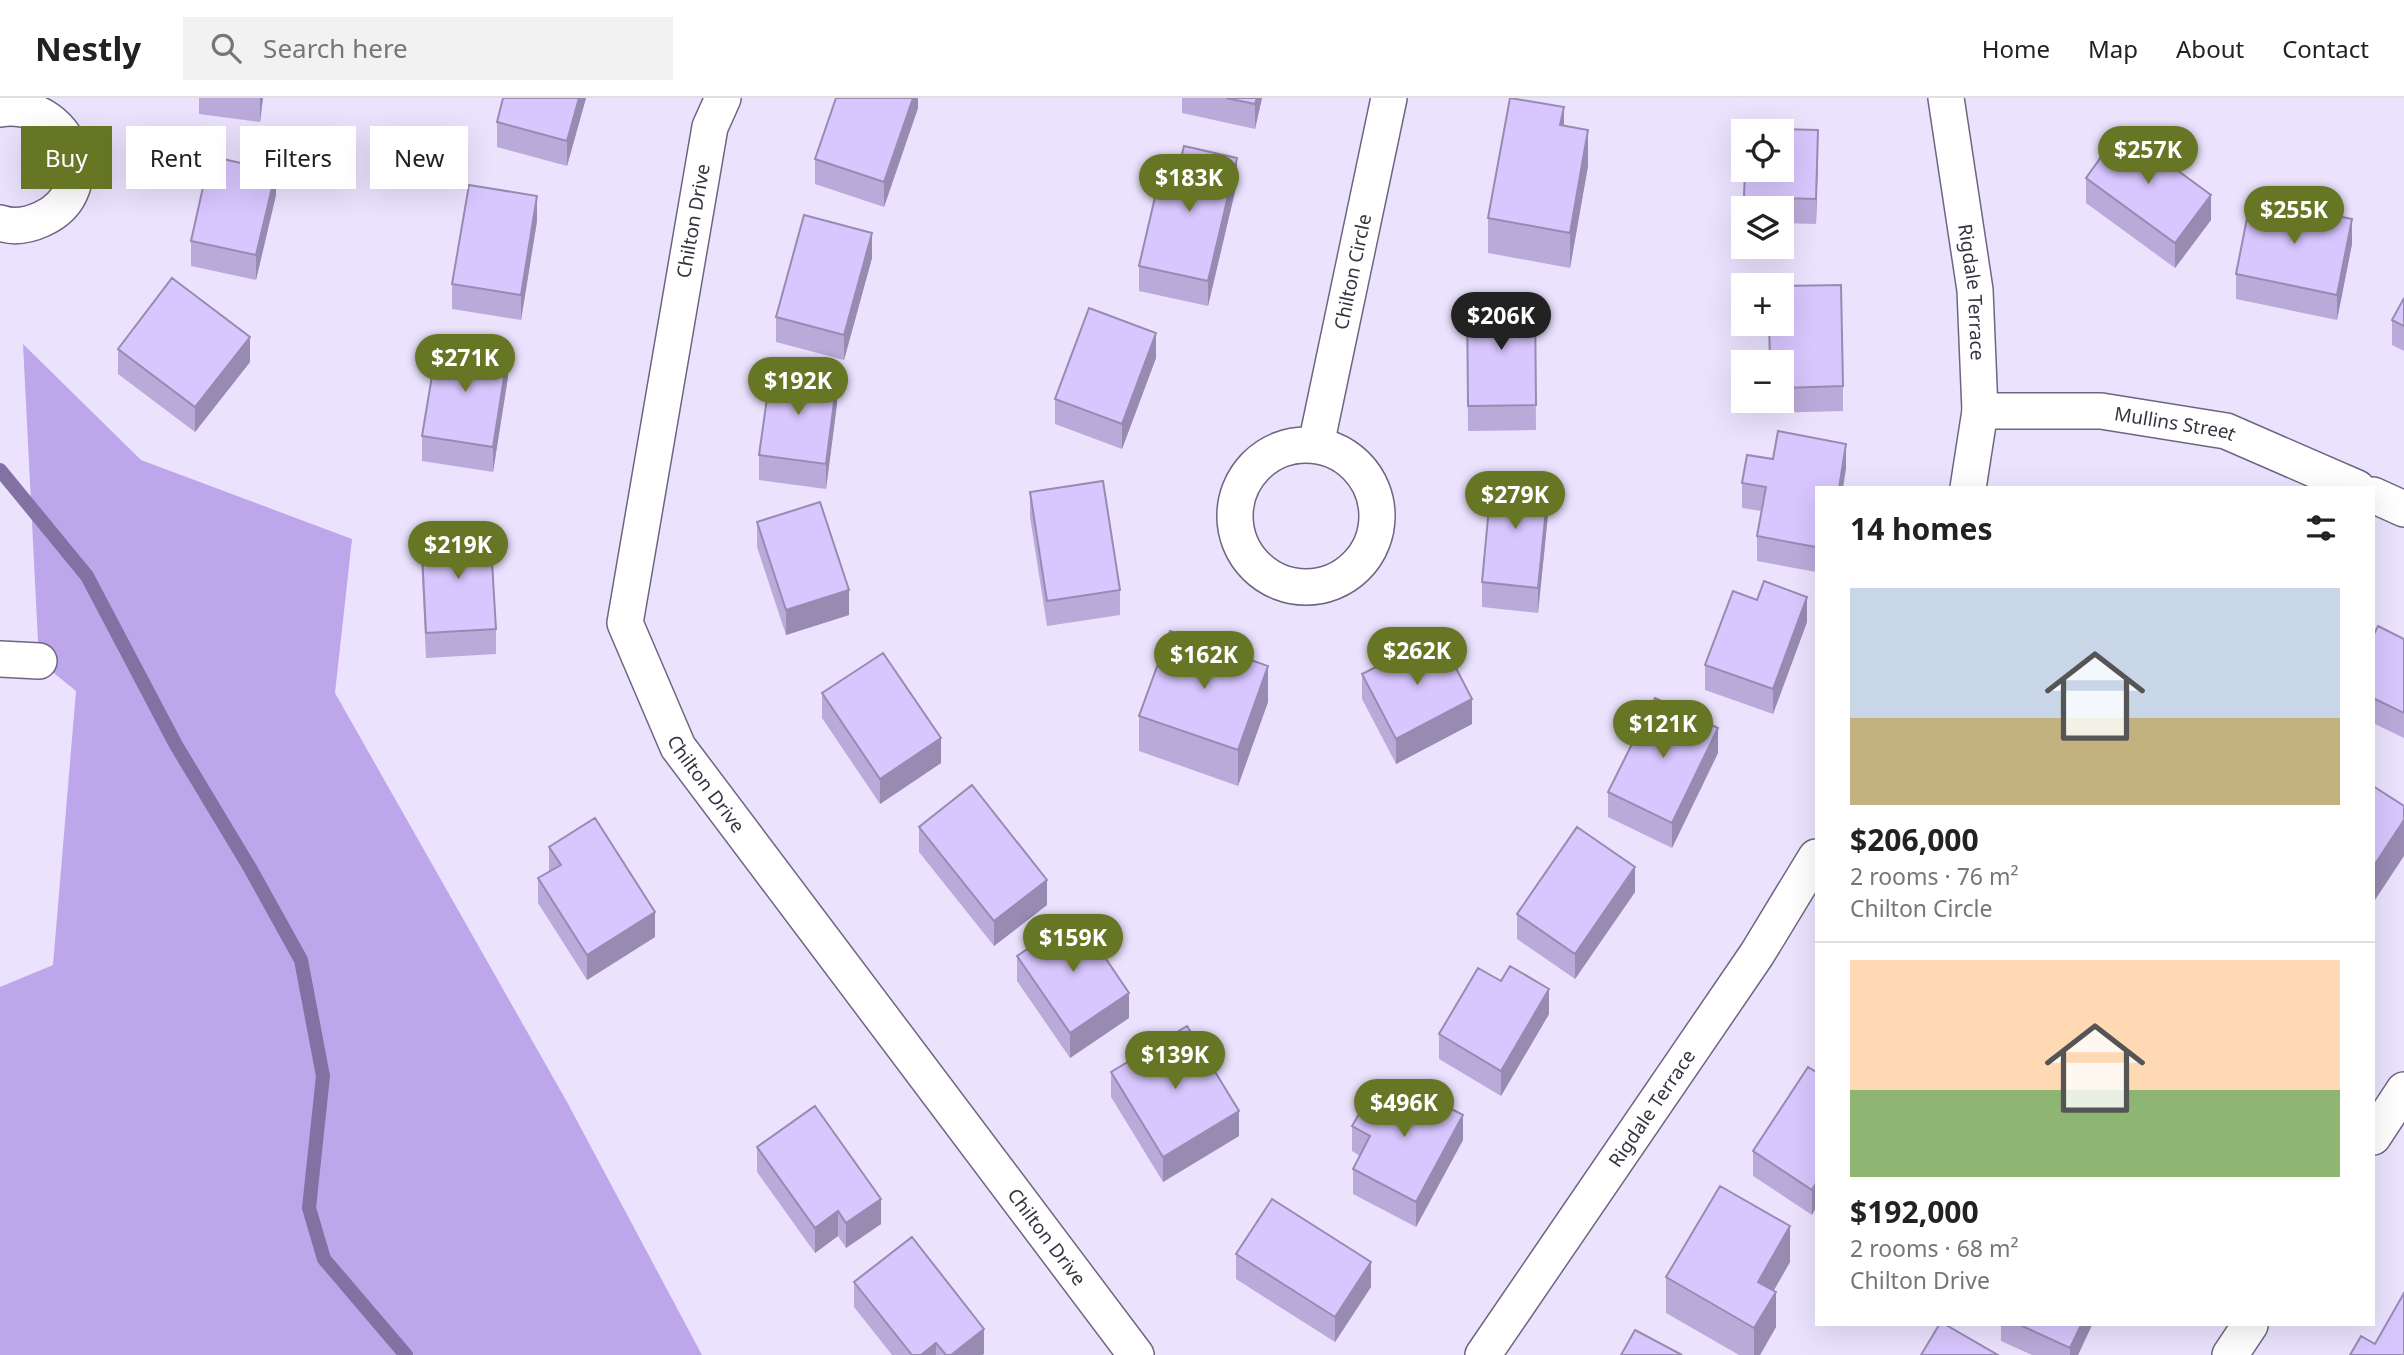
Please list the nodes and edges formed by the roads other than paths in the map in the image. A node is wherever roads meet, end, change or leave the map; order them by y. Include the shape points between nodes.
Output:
1 (723, 98) edge
2 (1389, 98) edge
3 (1946, 98) edge
4 (19, 105) edge
5 (0, 223) edge
6 (1980, 411) junction
7 (1316, 445) junction
8 (1968, 486) edge
9 (2352, 486) edge
10 (2375, 496) edge
11 (2404, 509) edge
12 (0, 659) edge
13 (39, 661) dead end
14 (1815, 859) edge
15 (2404, 1090) edge
16 (2375, 1134) edge
17 (2249, 1326) edge
18 (1136, 1355) edge
19 (1483, 1355) edge
20 (2230, 1355) edge

1 - 18 street, Chilton Drive via 710,127 625,623 678,747
2 - 7 street, Chilton Circle
3 - 6 street, Rigdale Terrace via 1975,290
4 - 5 street via 49,115 66,132 75,153 76,177 67,198 51,215 29,225
6 - 8 street, Rigdale Terrace
6 - 9 street, Mullins Street via 2101,411 2226,431
7 - 7 street via 1288,447 1263,460 1244,481 1235,507 1237,535 1249,559 1270,578 1296,587 1325,586 1350,574 1369,553 1378,526 1376,499 1364,473 1343,455
10 - 11 street
12 - 13 street
14 - 19 street, Rigdale Terrace via 1757,954
15 - 16 street
17 - 20 street

